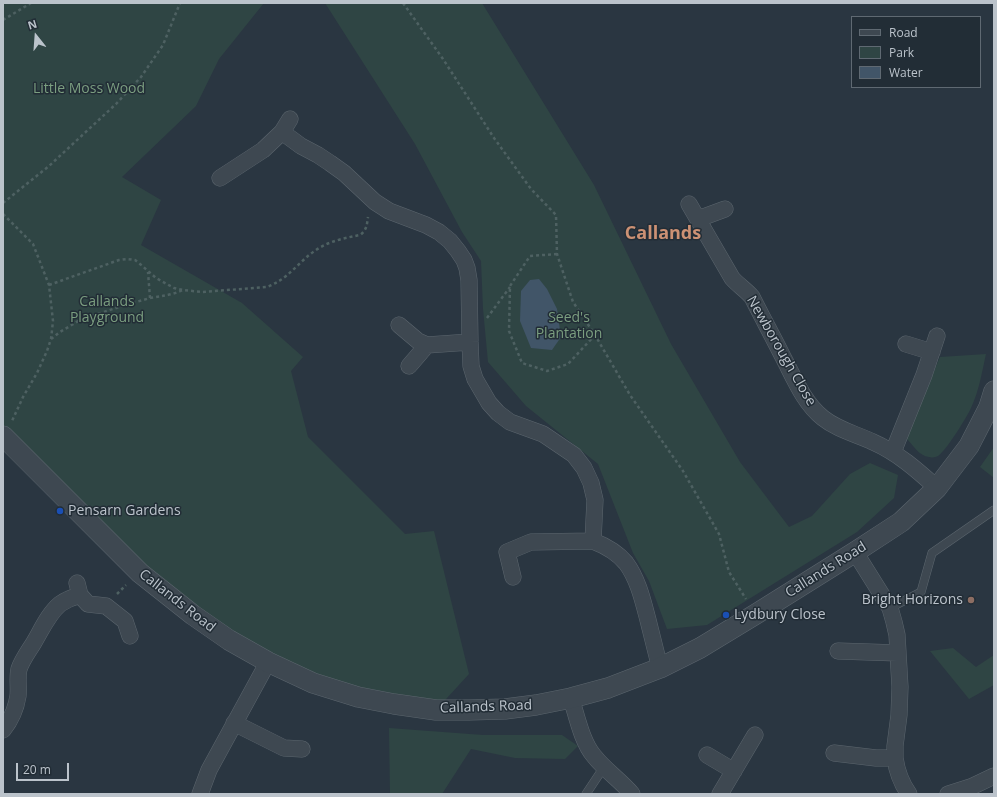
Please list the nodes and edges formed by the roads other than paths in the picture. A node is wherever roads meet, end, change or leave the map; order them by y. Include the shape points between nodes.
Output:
1 (290, 118) dead end
2 (282, 132) junction
3 (220, 178) dead end
4 (689, 204) dead end
5 (725, 209) dead end
6 (698, 219) junction
7 (398, 325) dead end
8 (937, 336) dead end
9 (470, 342) junction
10 (906, 344) dead end
11 (427, 345) junction
12 (932, 352) junction
13 (409, 366) dead end
14 (992, 402) edge
15 (7, 430) edge
16 (893, 452) junction
17 (937, 488) junction
18 (994, 510) edge
19 (593, 542) junction
20 (855, 552) junction
21 (513, 577) dead end
22 (890, 608) junction
23 (130, 636) dead end
24 (838, 651) dead end
25 (898, 653) junction
26 (268, 662) junction
27 (660, 668) junction
28 (571, 698) junction
29 (234, 723) junction
30 (3, 730) edge
31 (756, 735) dead end
32 (302, 749) dead end
33 (834, 752) dead end
34 (707, 755) dead end
35 (895, 758) junction
36 (604, 767) junction
37 (734, 771) junction
38 (994, 776) edge
39 (200, 794) edge
40 (586, 794) edge
41 (632, 794) edge
42 (720, 794) edge
43 (909, 794) edge
44 (948, 794) edge

1 - 2 street
2 - 3 street via 263,150
2 - 9 street via 344,173 376,202 390,211 439,232 450,242 466,264 469,280
4 - 6 street, Newborough Close
5 - 6 street
6 - 16 street, Newborough Close via 736,284 752,297 797,384 816,411 831,424
7 - 11 street
8 - 12 street
9 - 11 street
9 - 19 street via 471,366 488,403 510,422 543,434 574,454 584,468 595,500
10 - 12 street
11 - 13 street
12 - 16 street
14 - 17 street, Callands Road via 969,446
15 - 26 street, Callands Road via 140,573 193,615 229,640
16 - 17 street, Newborough Close
17 - 20 street, Callands Road via 901,522
18 - 22 lane via 932,553 921,592
19 - 21 street via 531,542 507,552
19 - 27 street via 606,546 617,554 631,571 642,600
20 - 22 street
20 - 27 street, Callands Road via 700,648
22 - 25 street via 897,635
23 - 30 street via 125,621 106,606 88,604 78,589 51,614 25,656 20,667 14,711
24 - 25 street
25 - 35 street via 899,715
26 - 28 street, Callands Road via 313,683 358,697 436,710 505,709
26 - 29 street
27 - 28 street, Callands Road via 608,688
28 - 36 street via 587,746
29 - 32 street via 284,748
29 - 39 street via 209,770
31 - 37 street
33 - 35 street
34 - 37 street
35 - 43 street via 901,782
36 - 40 lane
36 - 41 street
37 - 42 street
38 - 44 street

